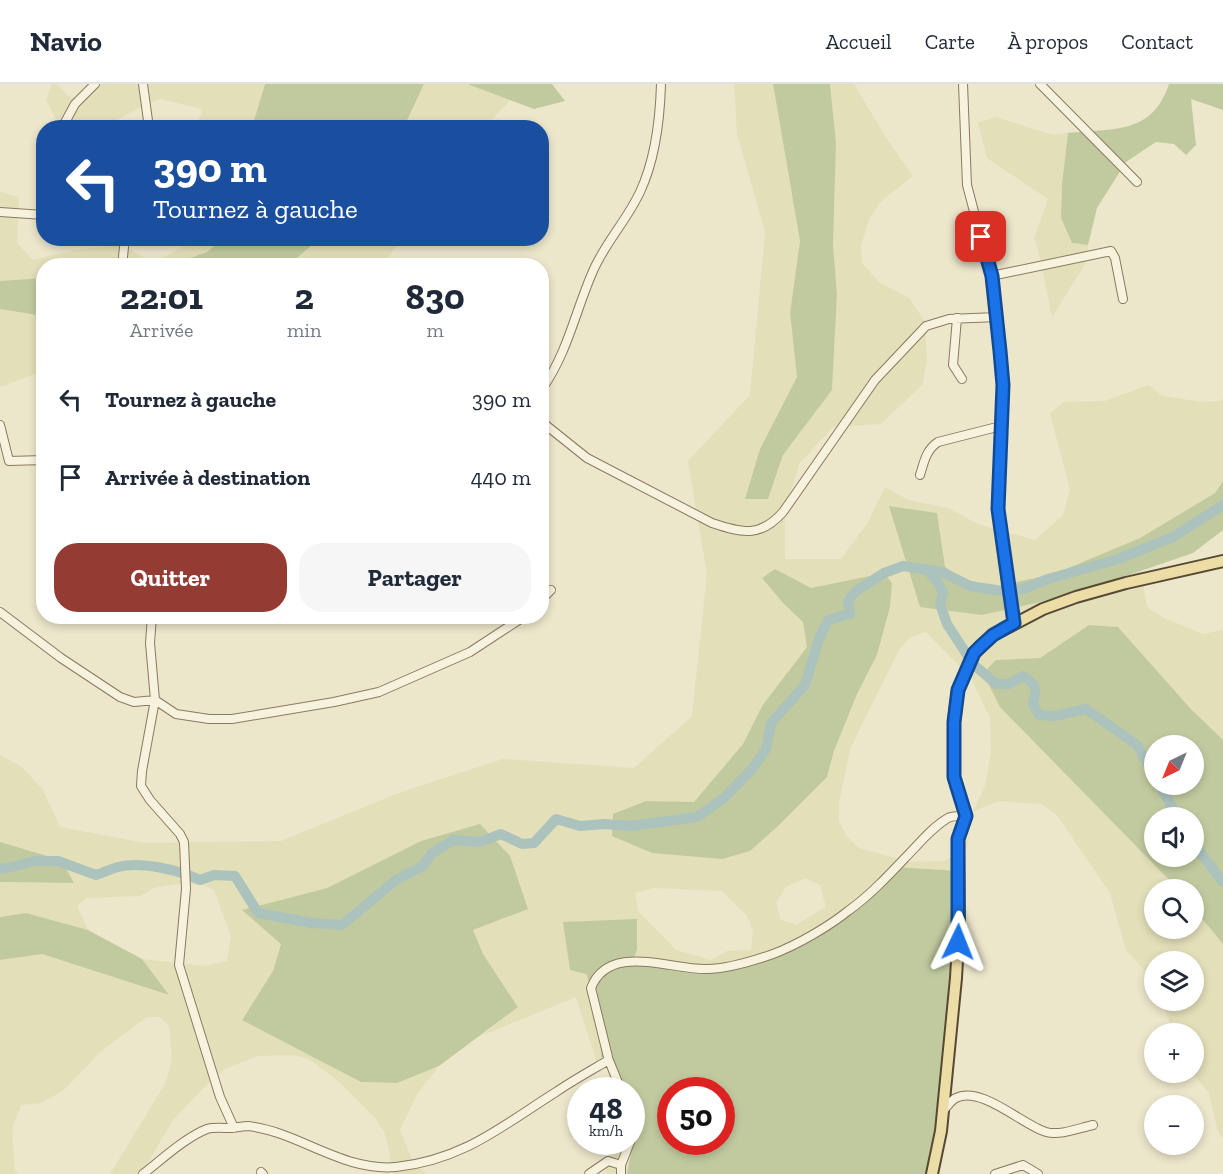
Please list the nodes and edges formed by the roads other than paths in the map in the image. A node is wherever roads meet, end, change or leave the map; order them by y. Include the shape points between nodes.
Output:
1 (95, 84) edge
2 (142, 84) edge
3 (661, 84) edge
4 (963, 84) edge
5 (1040, 84) edge
6 (66, 120) edge
7 (148, 120) edge
8 (1137, 182) dead end
9 (0, 212) edge
10 (36, 214) edge
11 (992, 276) junction
12 (1123, 299) dead end
13 (997, 317) junction
14 (957, 318) junction
15 (549, 378) edge
16 (962, 379) dead end
17 (0, 425) edge
18 (1001, 426) junction
19 (549, 427) edge
20 (36, 460) edge
21 (920, 475) dead end
22 (1223, 561) edge
23 (0, 612) edge
24 (1014, 623) junction
25 (151, 624) edge
26 (513, 624) edge
27 (155, 700) junction
28 (966, 816) junction
29 (608, 1058) junction
30 (616, 1077) edge
31 (943, 1111) junction
32 (1092, 1125) dead end
33 (234, 1128) junction
34 (626, 1155) edge
35 (370, 1166) junction
36 (621, 1170) edge
37 (143, 1174) edge
38 (364, 1174) edge
39 (589, 1174) edge
40 (932, 1174) edge
41 (995, 1174) edge
42 (1038, 1174) edge

1 - 6 street via 75,104
2 - 7 street
3 - 15 street via 657,127 644,182 606,244 561,358
4 - 11 street via 967,185
5 - 8 street
9 - 10 street
11 - 12 street via 1111,251
11 - 13 street
13 - 14 street
13 - 18 street via 1003,385
14 - 16 street via 953,365
14 - 19 street via 926,326 875,380 783,512 765,528 750,532 712,523 611,472
17 - 20 street via 9,461
18 - 21 street via 931,446
18 - 24 street via 998,509
22 - 24 main road via 1076,597
23 - 27 street via 104,688 134,702
24 - 28 main road via 993,635 972,658 958,690 954,777
25 - 27 street
26 - 27 street via 470,652 366,696 232,719 176,714
27 - 33 street via 141,786 182,838 186,889 180,971 220,1097
28 - 29 street via 951,816 938,825 848,912 774,954 708,969 638,960 605,969 591,988
28 - 31 main road via 958,839 958,956
29 - 30 street
29 - 35 street via 471,1145 419,1163
31 - 32 street via 956,1098 970,1096 1005,1108 1047,1132
31 - 40 main road
33 - 35 street via 259,1128
33 - 37 street via 208,1129
34 - 36 street
35 - 38 street
36 - 39 street via 608,1161
41 - 42 street via 1023,1165

